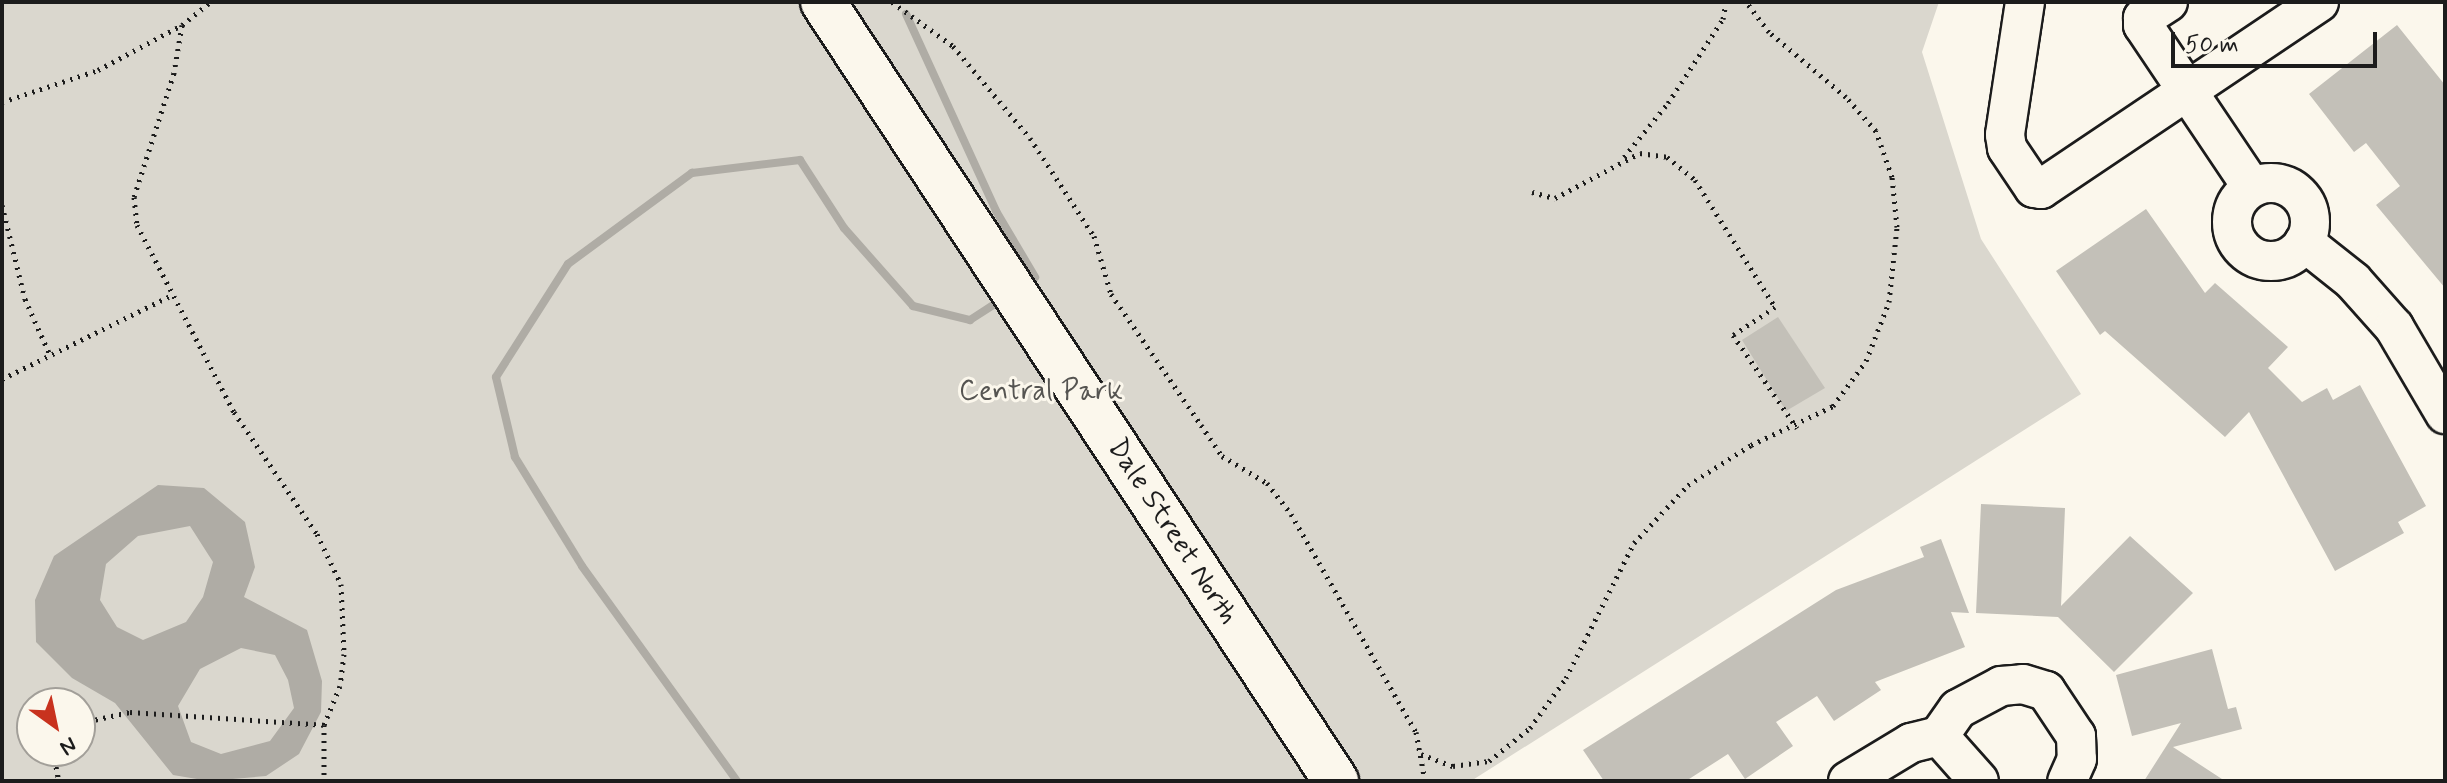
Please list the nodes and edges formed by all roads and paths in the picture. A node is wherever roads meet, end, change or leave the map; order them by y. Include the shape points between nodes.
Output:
1 (210, 2) edge
2 (823, 2) edge
3 (892, 2) edge
4 (1726, 2) edge
5 (1746, 2) edge
6 (2025, 2) edge
7 (2168, 2) edge
8 (2319, 2) edge
9 (182, 25) junction
10 (2188, 91) junction
11 (2, 102) edge
12 (1624, 158) junction
13 (2252, 187) junction
14 (1532, 192) dead end
15 (2, 205) edge
16 (2304, 242) junction
17 (170, 296) junction
18 (50, 355) junction
19 (2, 379) edge
20 (2445, 414) edge
21 (1797, 428) junction
22 (96, 719) edge
23 (324, 725) junction
24 (1939, 736) junction
25 (1421, 754) junction
26 (324, 781) edge
27 (1336, 781) edge
28 (1425, 781) edge
29 (1848, 781) edge
30 (1979, 781) edge
31 (2067, 781) edge

1 - 9 path
2 - 27 main road, Dale Street North
3 - 25 path via 953,46 1030,138 1094,236 1111,294 1222,456 1267,483 1291,514 1385,669
4 - 12 path via 1723,19
5 - 21 path via 1769,32 1846,97 1876,131 1892,177 1897,227 1889,302 1866,361 1833,406
6 - 10 street via 2005,135 2007,148 2034,188 2041,189
7 - 10 street via 2143,18 2143,25
8 - 10 street
9 - 11 path via 98,70
9 - 17 path via 174,73 134,197 145,249
10 - 13 street
12 - 14 path via 1555,198
12 - 21 path via 1640,153 1667,157 1695,180 1730,234 1775,307 1733,335
13 - 16 street via 2278,183 2302,198 2310,224
13 - 16 street via 2234,209 2232,225 2246,253 2277,260
15 - 18 path via 25,299
16 - 20 street via 2353,281 2394,327
17 - 18 path
17 - 23 path via 234,412 336,569 345,617 344,654 340,686
18 - 19 path
21 - 25 path via 1751,445 1688,485 1634,543 1566,678 1530,728 1489,761 1453,766
22 - 23 path via 130,712
23 - 26 path
24 - 29 street via 1911,743
24 - 30 street
24 - 31 street via 1958,709 2001,686 2023,684 2046,691 2076,736 2077,759
25 - 28 path

